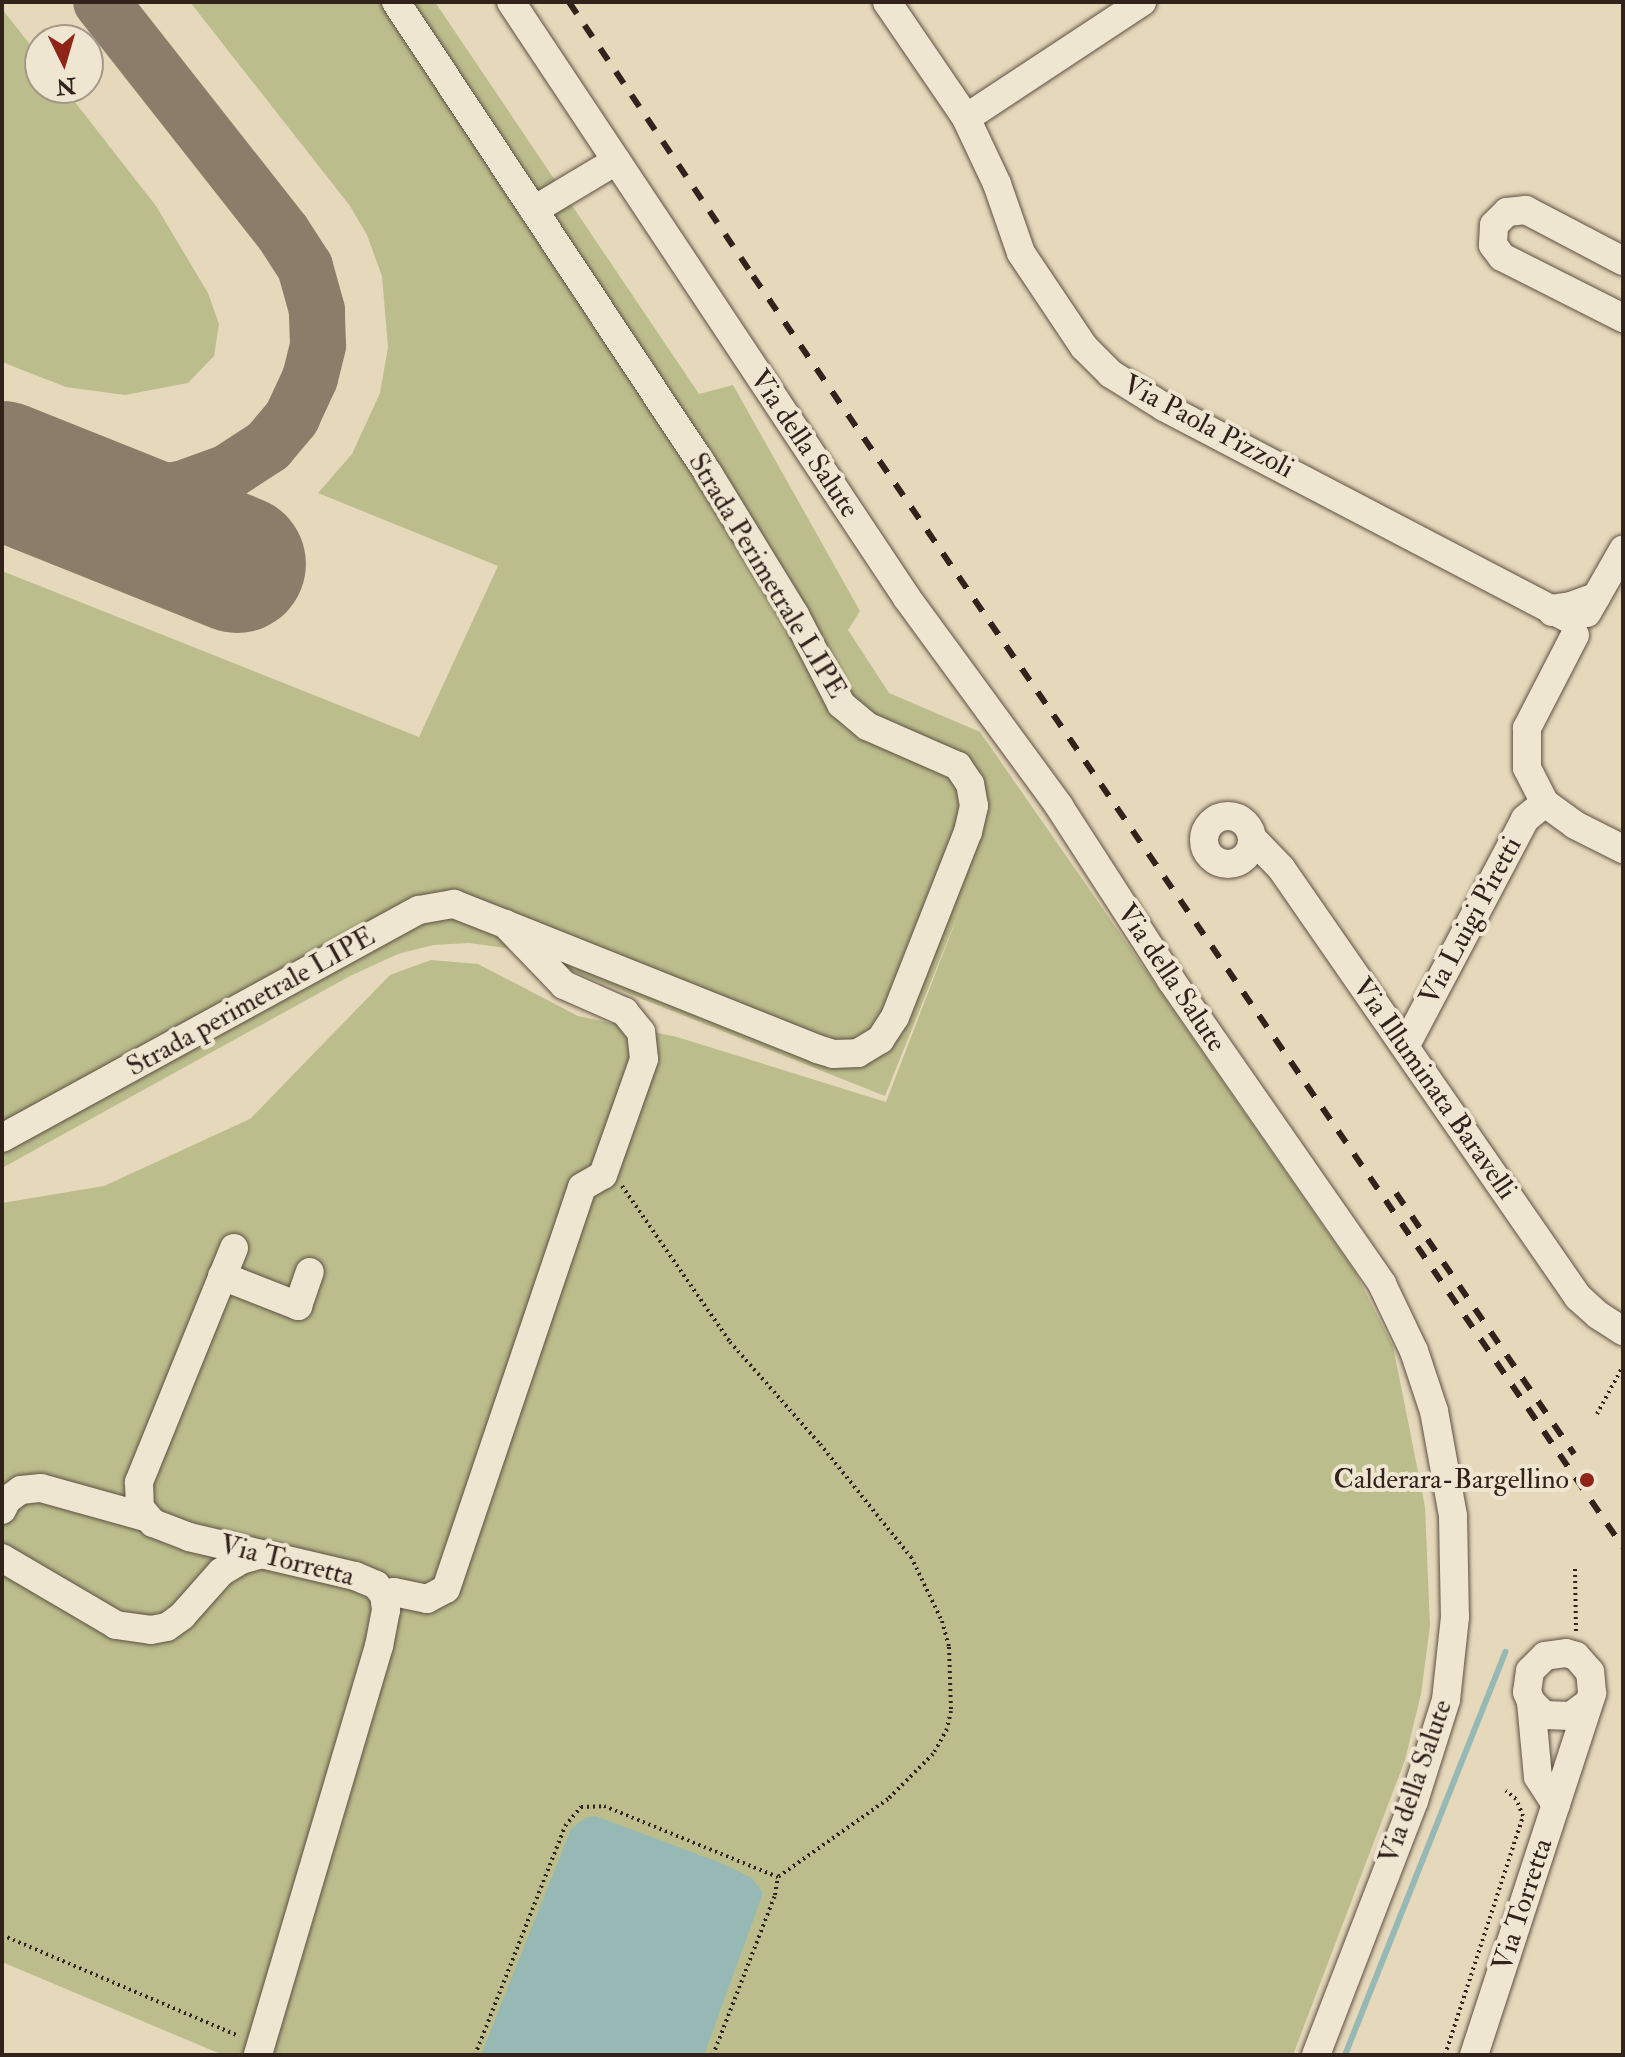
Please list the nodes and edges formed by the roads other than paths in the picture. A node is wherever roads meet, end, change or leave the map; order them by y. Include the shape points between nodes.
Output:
1 (396, 2) edge
2 (511, 2) edge
3 (887, 2) edge
4 (1142, 2) edge
5 (966, 118) junction
6 (616, 161) junction
7 (534, 210) junction
8 (1623, 261) edge
9 (1623, 318) edge
10 (1623, 550) edge
11 (1575, 614) junction
12 (1545, 803) junction
13 (1252, 838) dead end
14 (1623, 849) edge
15 (505, 924) junction
16 (1406, 1045) junction
17 (2, 1138) edge
18 (234, 1248) dead end
19 (310, 1272) dead end
20 (222, 1276) junction
21 (1623, 1331) edge
22 (2, 1510) edge
23 (145, 1517) junction
24 (259, 1555) junction
25 (2, 1558) edge
26 (384, 1595) junction
27 (1588, 1703) junction
28 (1542, 1710) junction
29 (1572, 1756) junction
30 (1556, 1805) junction
31 (259, 2050) edge
32 (1316, 2055) edge
33 (1474, 2055) edge

1 - 7 street, Strada Perimetrale LIPE
2 - 6 street, Via della Salute
3 - 5 street, Via Paola Pizzoli
4 - 5 street
5 - 11 street, Via Paola Pizzoli via 1021,253 1084,347 1111,374 1164,407
6 - 7 street
6 - 32 street, Via della Salute via 907,598 1059,806 1171,980 1382,1284 1414,1351 1434,1411 1453,1516 1455,1617 1446,1700 1414,1801
7 - 15 street, Strada Perimetrale LIPE via 716,486 795,615 841,704 867,726 958,766 970,784 974,806 895,1017 880,1040 858,1053 817,1049
8 - 9 street via 1526,210 1507,212 1494,225 1493,245 1502,257
10 - 11 street
11 - 12 street via 1562,663 1527,728 1527,768
12 - 14 street
12 - 16 street, Via Luigi Piretti via 1525,819
13 - 16 street, Via Illuminata Baravelli via 1281,868
15 - 17 street, Strada perimetrale LIPE via 454,904 419,910
15 - 26 street via 564,985 625,1012 641,1032 644,1059 603,1175 582,1187 446,1589 427,1599
16 - 21 street, Via Illuminata Baravelli via 1578,1297
18 - 20 street
19 - 20 street via 298,1306
20 - 23 street via 139,1482
22 - 23 street, Via Torretta via 21,1490 41,1488
23 - 24 street, Via Torretta via 189,1537
24 - 25 street via 221,1572 182,1616 151,1630 116,1625
24 - 26 street, Via Torretta via 355,1576
26 - 31 street, Via Torretta via 379,1646
27 - 28 street via 1571,1716
27 - 28 street, Via Torretta via 1590,1672 1576,1656 1555,1653 1536,1662 1527,1681
27 - 29 street, Via Torretta
28 - 29 street via 1565,1734
28 - 30 street via 1538,1777
29 - 30 street, Via Torretta
30 - 33 street, Via Torretta

